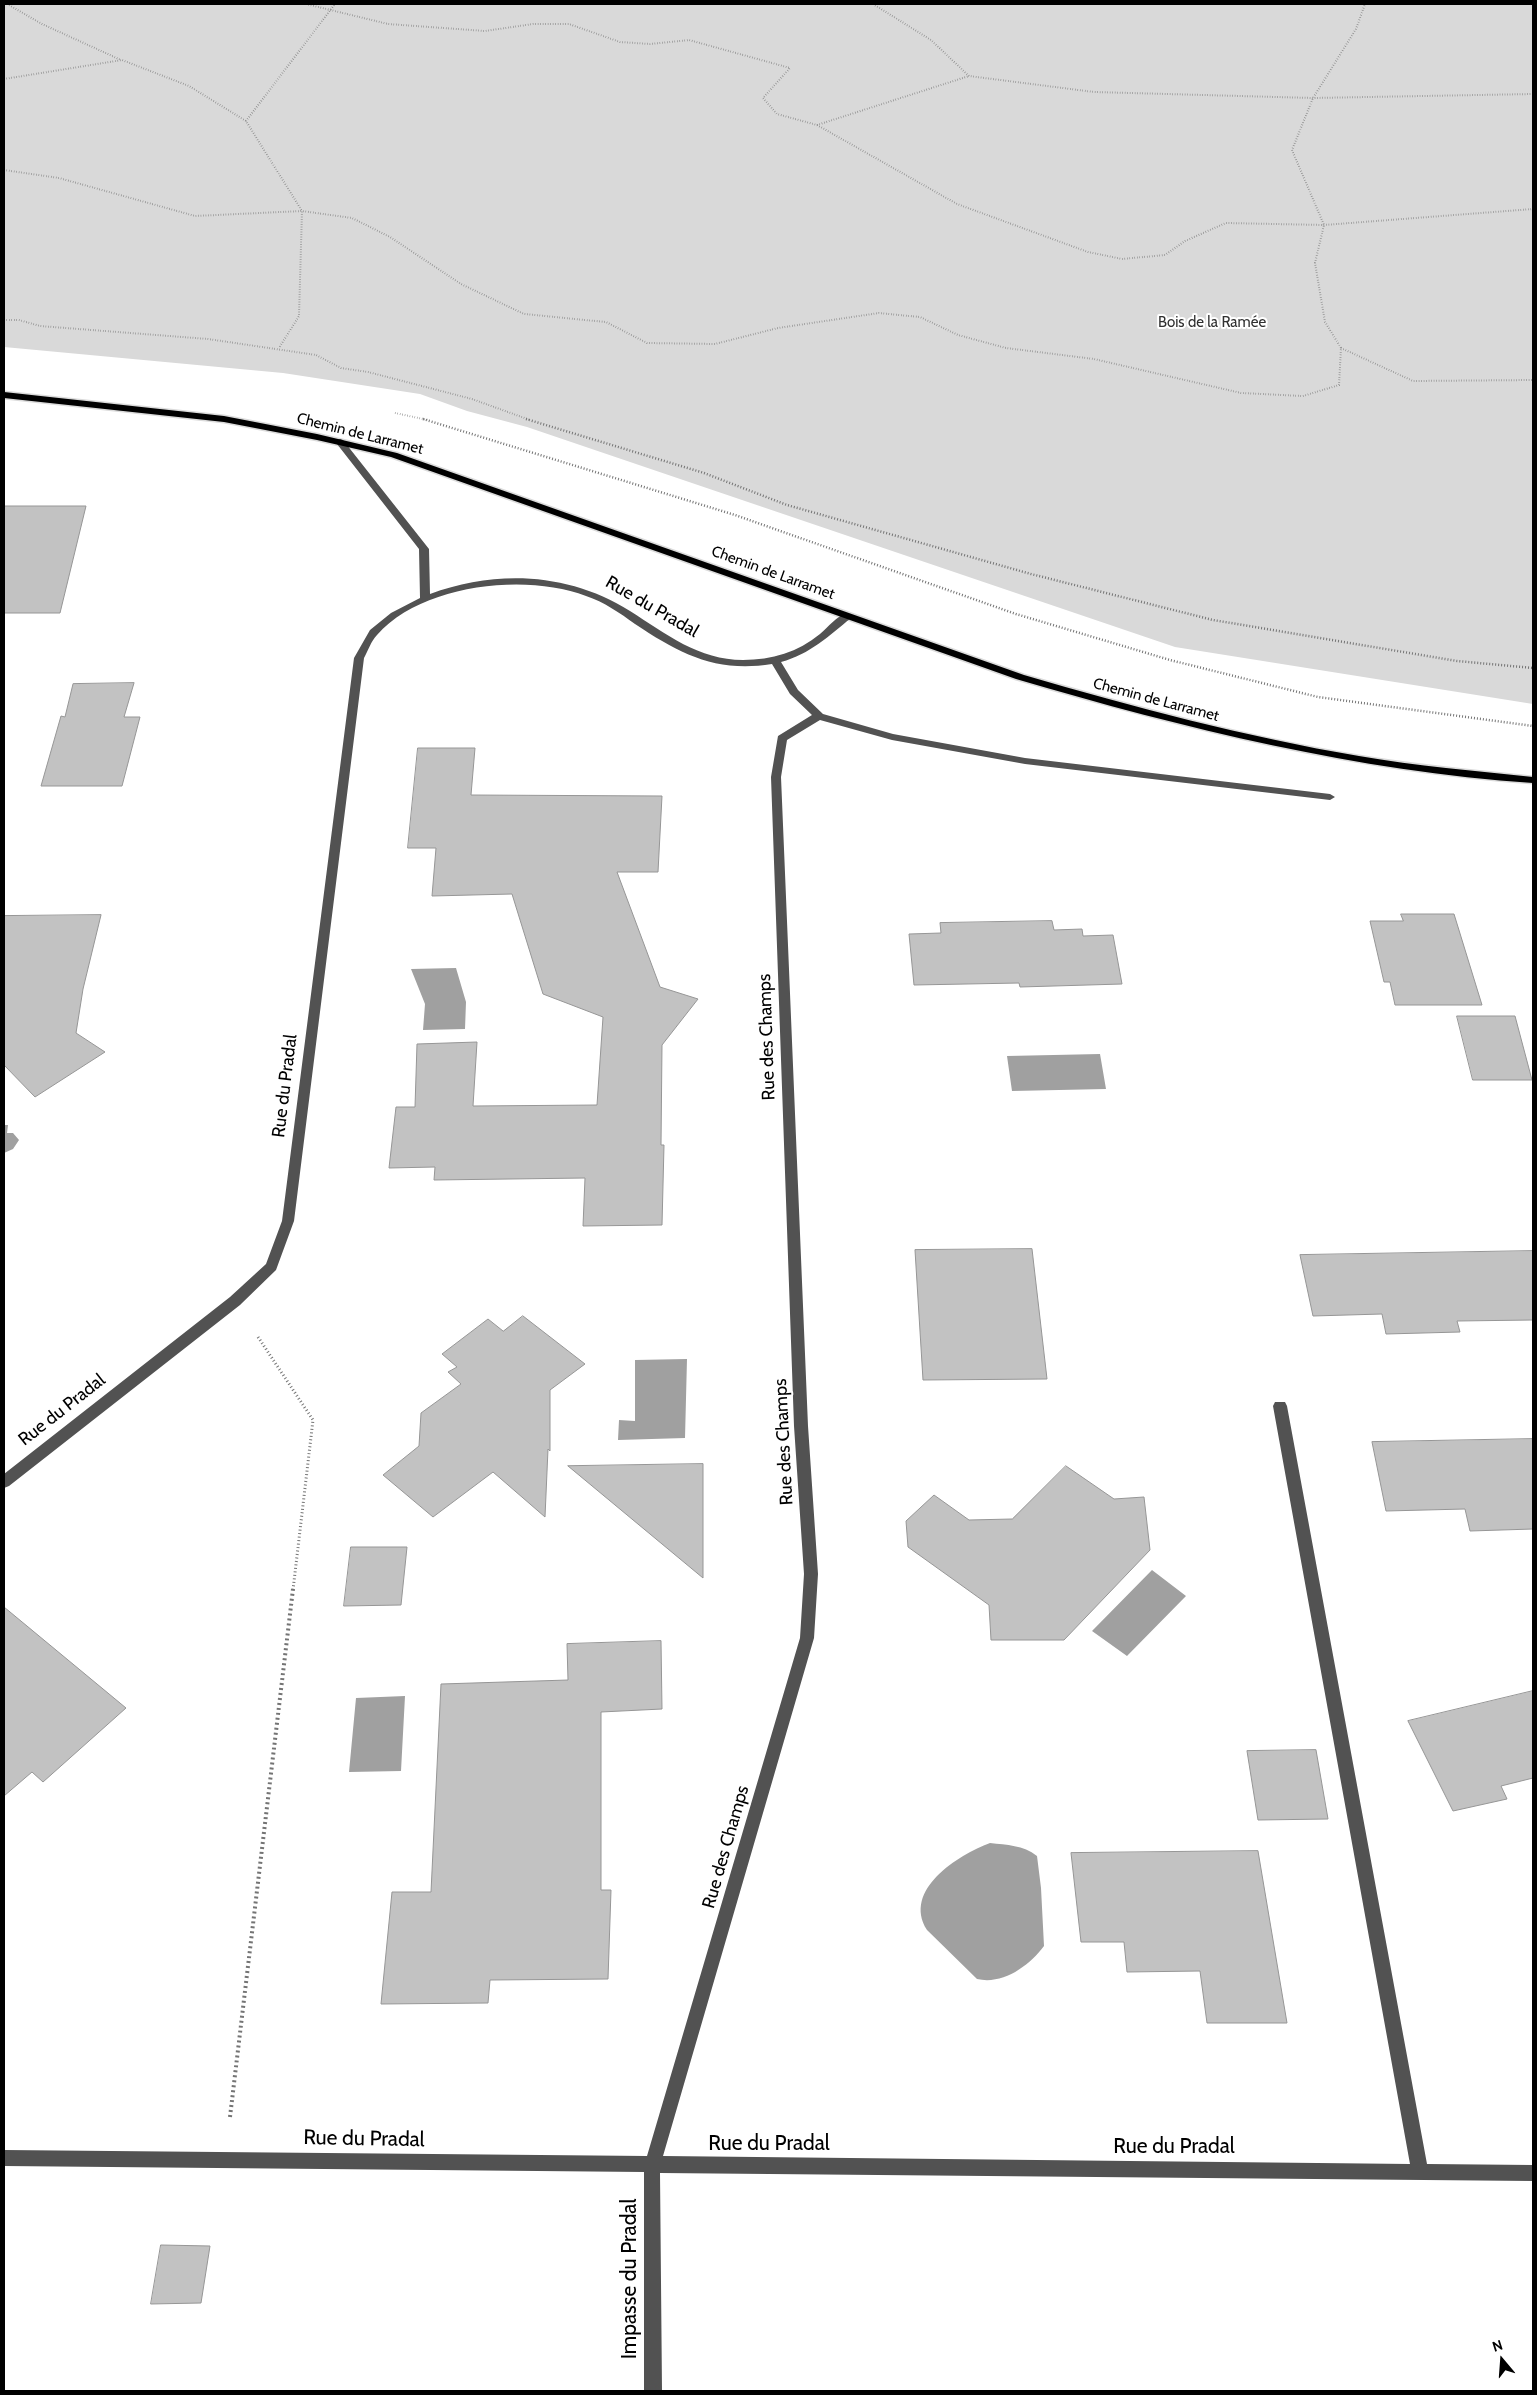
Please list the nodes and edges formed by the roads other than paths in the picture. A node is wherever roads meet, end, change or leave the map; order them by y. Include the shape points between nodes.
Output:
1 (4, 394) edge
2 (340, 442) junction
3 (425, 599) junction
4 (847, 616) junction
5 (776, 661) junction
6 (818, 716) junction
7 (1533, 780) edge
8 (1330, 797) dead end
9 (1280, 1406) dead end
10 (4, 1482) edge
11 (4, 2158) edge
12 (652, 2166) junction
13 (1420, 2172) junction
14 (1533, 2173) edge
15 (653, 2391) edge

1 - 2 main road, Chemin de Larramet via 224,419
2 - 3 street via 424,549
2 - 4 main road, Chemin de Larramet via 394,455
3 - 5 street, Rue du Pradal via 447,591 499,582 529,581 560,586 590,593 703,659 732,663
3 - 10 street, Rue du Pradal via 374,633 359,658 288,1221 271,1267 235,1301
4 - 5 street, Rue du Pradal via 811,646
4 - 7 main road, Chemin de Larramet via 1020,677 1208,729 1409,767
5 - 6 street via 794,692
6 - 8 street via 892,737 1025,761
6 - 12 street, Rue des Champs via 782,738 776,777 801,1426 811,1574 807,1638
9 - 13 street
11 - 12 street, Rue du Pradal
12 - 13 street, Rue du Pradal
12 - 15 street, Impasse du Pradal
13 - 14 street, Rue du Pradal

